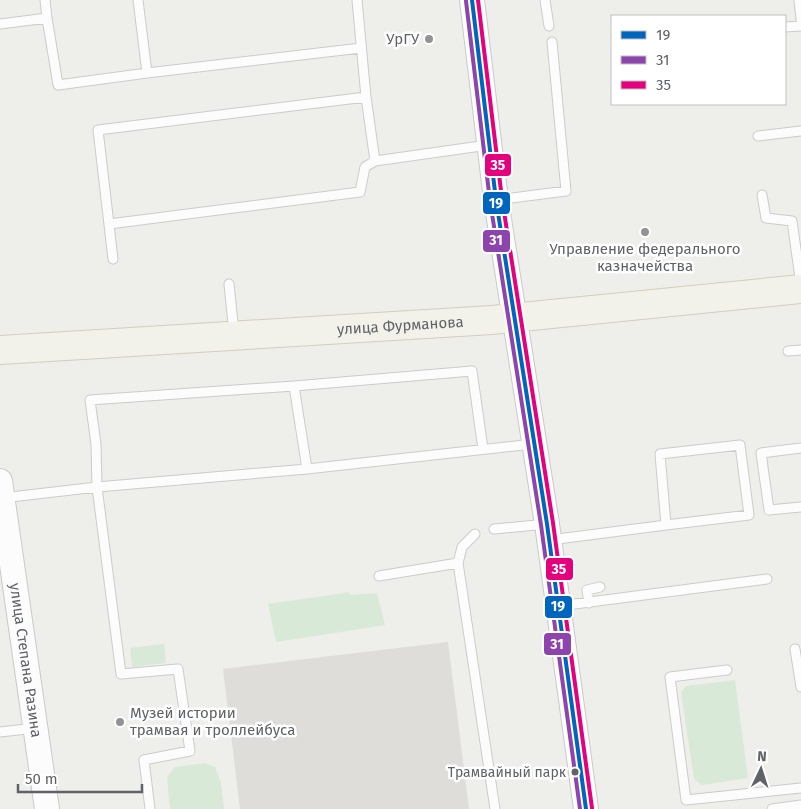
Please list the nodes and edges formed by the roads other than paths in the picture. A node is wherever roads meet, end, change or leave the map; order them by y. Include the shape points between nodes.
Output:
1 (45, 0) edge
2 (138, 0) edge
3 (357, 0) edge
4 (472, 0) edge
5 (545, 0) edge
6 (799, 0) edge
7 (47, 18) junction
8 (801, 19) edge
9 (0, 24) edge
10 (549, 26) dead end
11 (801, 26) edge
12 (786, 27) edge
13 (552, 42) dead end
14 (362, 48) junction
15 (147, 73) junction
16 (366, 97) junction
17 (801, 131) edge
18 (758, 136) dead end
19 (488, 145) junction
20 (375, 161) junction
21 (762, 195) dead end
22 (496, 200) junction
23 (109, 224) junction
24 (113, 259) dead end
25 (229, 284) dead end
26 (801, 285) edge
27 (801, 289) edge
28 (513, 318) junction
29 (234, 336) junction
30 (0, 350) edge
31 (801, 350) edge
32 (788, 351) dead end
33 (294, 386) junction
34 (535, 444) junction
35 (801, 448) edge
36 (483, 449) junction
37 (307, 469) junction
38 (97, 487) junction
39 (1, 490) edge
40 (801, 507) edge
41 (666, 525) junction
42 (494, 529) dead end
43 (548, 532) junction
44 (475, 534) dead end
45 (458, 563) junction
46 (379, 576) dead end
47 (767, 579) dead end
48 (600, 587) dead end
49 (589, 603) junction
50 (559, 606) junction
51 (795, 649) dead end
52 (728, 670) dead end
53 (801, 687) edge
54 (36, 728) junction
55 (0, 732) edge
56 (801, 788) edge
57 (801, 805) edge
58 (47, 809) edge
59 (150, 809) edge
60 (495, 809) edge
61 (586, 809) edge
62 (772, 809) edge

1 - 7 lane
2 - 15 lane
3 - 14 lane
4 - 19 main road
5 - 10 lane
6 - 8 lane
7 - 9 lane
7 - 15 lane via 58,85
11 - 12 lane
13 - 22 lane via 566,190
14 - 15 lane
14 - 16 lane
16 - 20 lane
16 - 23 lane via 98,130
17 - 18 lane
19 - 20 lane
19 - 22 main road
20 - 23 lane via 365,166 360,192
21 - 26 lane via 766,218 792,221
22 - 28 main road
23 - 24 lane
25 - 29 lane
27 - 28 main road, улица Фурманова
28 - 29 main road, улица Фурманова
28 - 34 main road
29 - 30 main road, улица Фурманова
31 - 32 lane
33 - 36 lane via 472,371
33 - 37 lane
33 - 38 lane via 90,400
34 - 36 lane
34 - 43 main road
35 - 40 lane via 761,453 769,510
36 - 37 lane
37 - 38 lane
38 - 39 lane
38 - 59 lane via 121,674 178,669 190,751 144,760
39 - 54 main road, улица Степана Разина
41 - 41 lane via 660,454 740,445 749,515
41 - 43 lane
42 - 43 lane
43 - 50 main road
44 - 45 lane via 462,547
45 - 46 lane
45 - 60 lane
47 - 49 lane
48 - 49 lane via 587,590
49 - 50 lane
50 - 61 main road
51 - 53 lane
52 - 56 lane via 670,677 686,800
54 - 55 lane
54 - 58 main road, улица Степана Разина
57 - 62 lane

